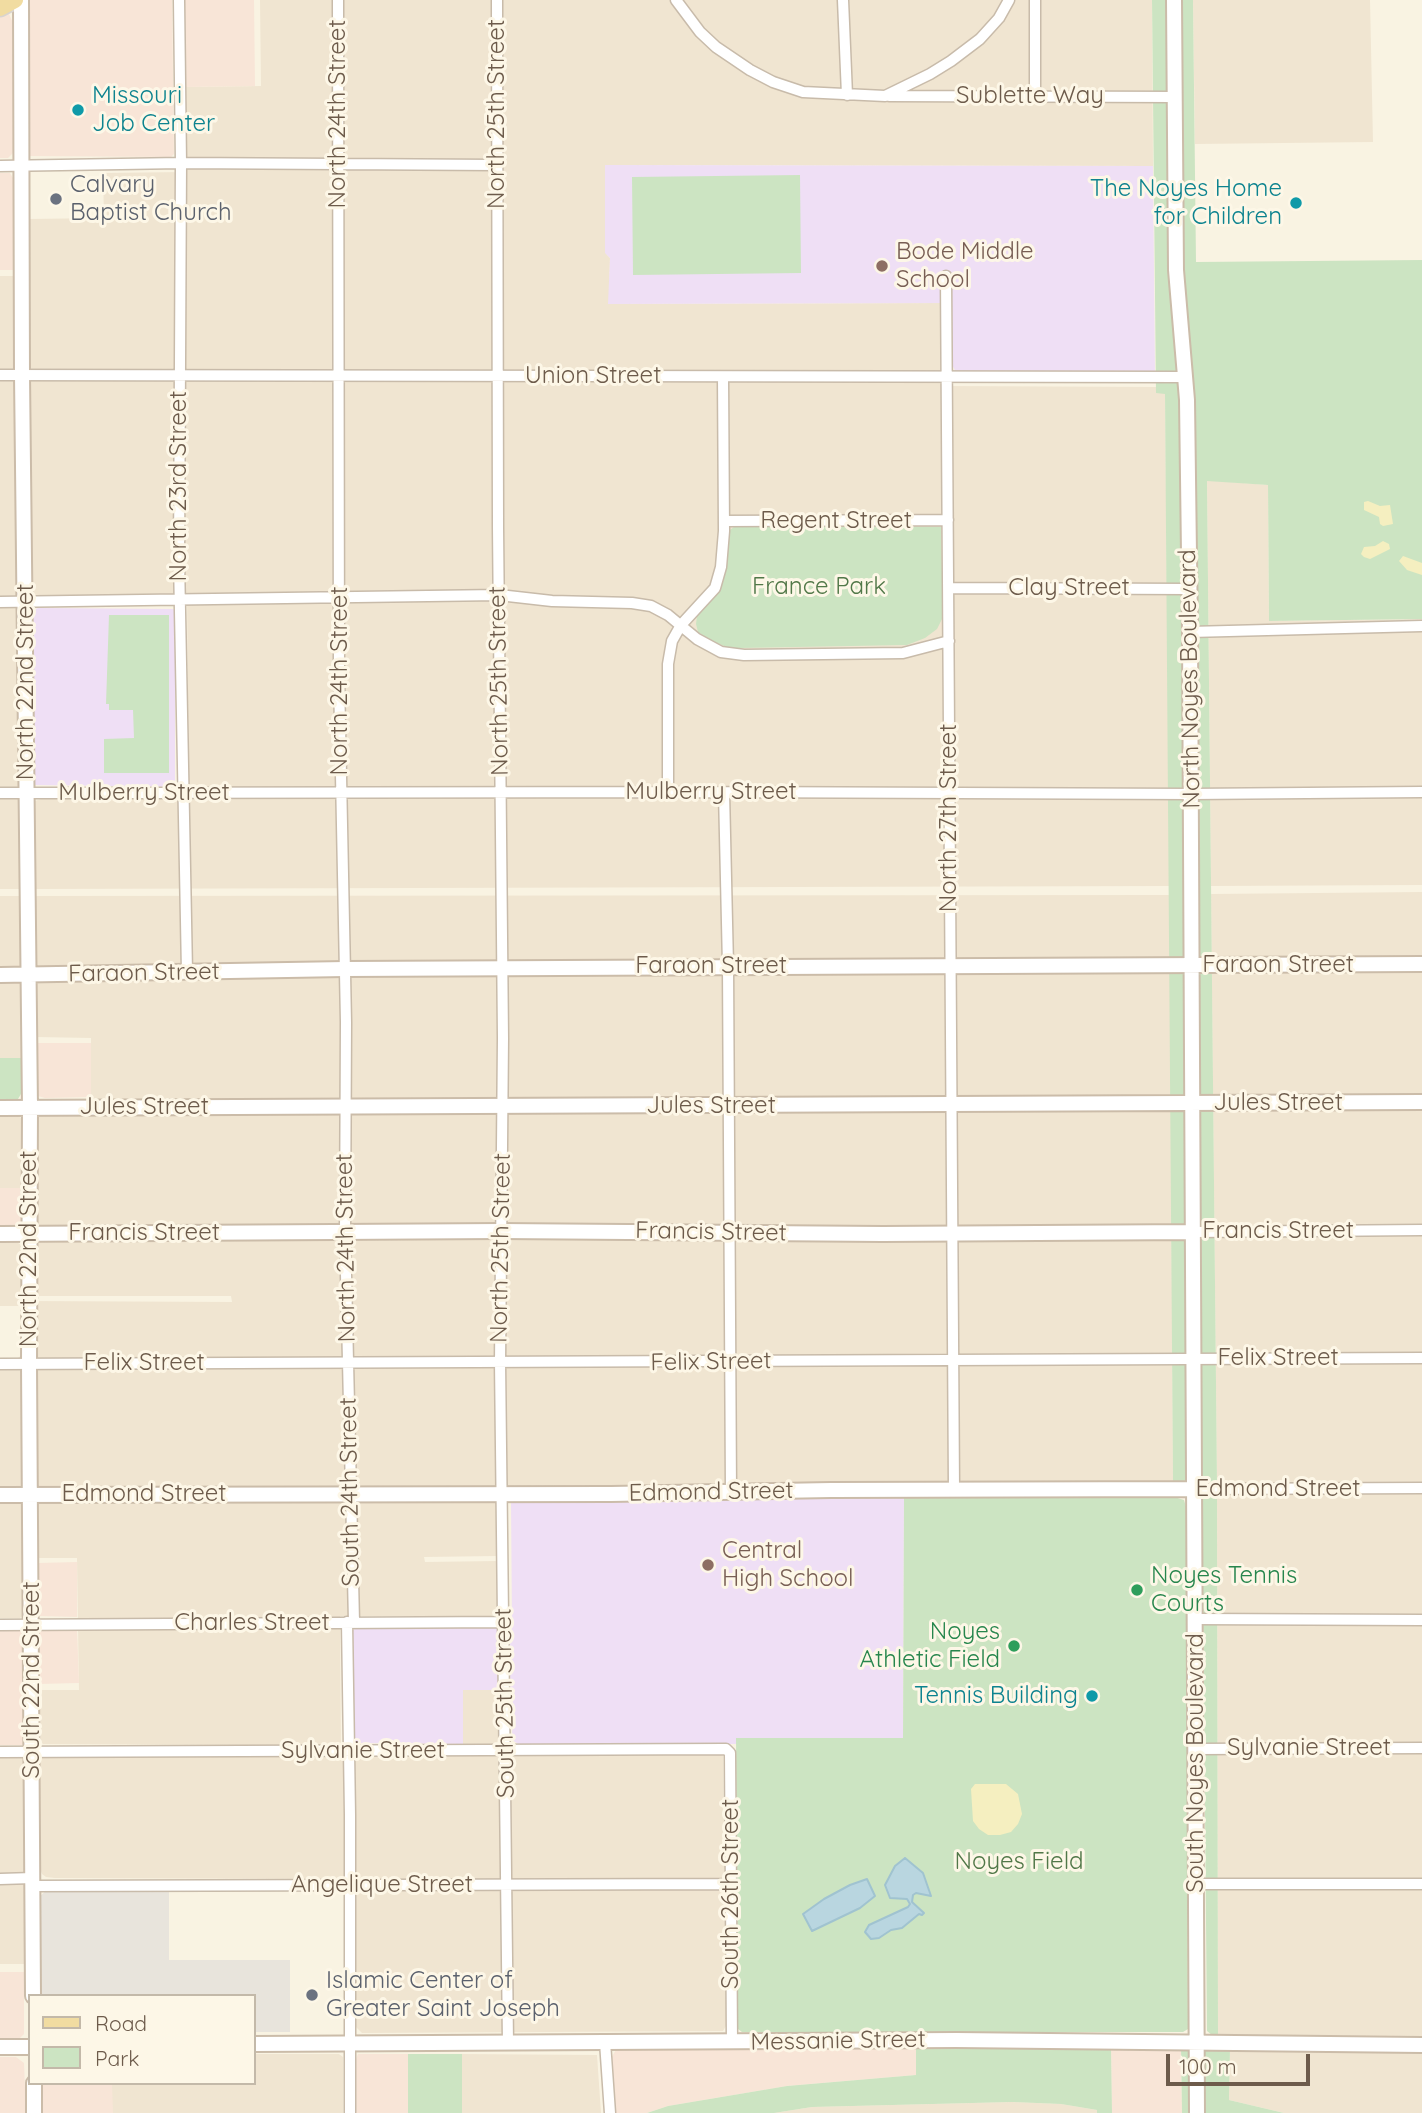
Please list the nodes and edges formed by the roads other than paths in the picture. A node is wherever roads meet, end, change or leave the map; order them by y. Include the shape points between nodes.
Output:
1 (15, 0) edge
2 (22, 0) edge
3 (179, 0) edge
4 (338, 0) edge
5 (496, 0) edge
6 (676, 0) edge
7 (843, 0) edge
8 (1009, 0) edge
9 (1035, 0) edge
10 (1174, 0) edge
11 (0, 8) edge
12 (847, 95) junction
13 (885, 96) junction
14 (1035, 96) junction
15 (1174, 97) junction
16 (181, 163) junction
17 (338, 164) junction
18 (23, 165) junction
19 (496, 165) junction
20 (0, 166) edge
21 (946, 276) dead end
22 (0, 374) edge
23 (22, 374) junction
24 (180, 376) junction
25 (338, 376) junction
26 (497, 376) junction
27 (947, 376) junction
28 (723, 377) junction
29 (1185, 377) junction
30 (948, 520) junction
31 (724, 521) junction
32 (949, 588) junction
33 (1189, 589) junction
34 (499, 595) junction
35 (339, 598) junction
36 (0, 601) edge
37 (26, 601) junction
38 (179, 601) junction
39 (681, 625) junction
40 (1422, 626) edge
41 (1190, 632) junction
42 (949, 641) junction
43 (184, 792) junction
44 (668, 792) junction
45 (724, 792) junction
46 (1422, 792) edge
47 (0, 793) edge
48 (27, 793) junction
49 (341, 793) junction
50 (500, 793) junction
51 (949, 793) junction
52 (1191, 794) junction
53 (1422, 964) edge
54 (728, 966) junction
55 (949, 966) junction
56 (1192, 966) junction
57 (502, 968) junction
58 (345, 969) junction
59 (187, 972) junction
60 (0, 975) edge
61 (29, 975) junction
62 (1422, 1102) edge
63 (1193, 1103) junction
64 (345, 1105) junction
65 (502, 1105) junction
66 (950, 1105) junction
67 (729, 1106) junction
68 (0, 1108) edge
69 (30, 1108) junction
70 (501, 1230) junction
71 (1422, 1230) edge
72 (345, 1231) junction
73 (730, 1232) junction
74 (1193, 1232) junction
75 (29, 1233) junction
76 (952, 1233) junction
77 (0, 1234) edge
78 (1194, 1358) junction
79 (1422, 1358) edge
80 (953, 1360) junction
81 (347, 1362) junction
82 (499, 1362) junction
83 (731, 1362) junction
84 (0, 1364) edge
85 (29, 1364) junction
86 (1422, 1488) edge
87 (954, 1489) junction
88 (1195, 1489) junction
89 (731, 1492) junction
90 (350, 1493) junction
91 (502, 1494) junction
92 (0, 1495) edge
93 (31, 1495) junction
94 (1196, 1619) junction
95 (1422, 1620) edge
96 (351, 1622) junction
97 (504, 1622) junction
98 (0, 1625) edge
99 (33, 1625) junction
100 (1422, 1748) edge
101 (726, 1749) joint
102 (1196, 1749) junction
103 (506, 1750) junction
104 (349, 1751) junction
105 (0, 1752) edge
106 (32, 1752) junction
107 (0, 1879) edge
108 (33, 1882) junction
109 (508, 1884) junction
110 (732, 1884) junction
111 (1195, 1884) junction
112 (1422, 1884) edge
113 (349, 1885) junction
114 (33, 1994) edge
115 (1197, 2041) junction
116 (604, 2042) junction
117 (732, 2042) junction
118 (349, 2043) junction
119 (508, 2043) junction
120 (256, 2044) edge
121 (1422, 2045) edge
122 (0, 2047) edge
123 (28, 2047) edge
124 (34, 2085) edge
125 (34, 2113) edge
126 (350, 2113) edge
127 (610, 2113) edge
128 (1197, 2113) edge

1 - 11 main road
2 - 18 street, North 22nd Street
3 - 16 street, North 23rd Street
4 - 17 street, North 24th Street
5 - 19 street, North 25th Street
6 - 12 street, Sublette Way via 700,32 750,71 790,89
7 - 12 street
8 - 13 street via 980,39 930,75
9 - 14 street
10 - 15 street, North Noyes Boulevard
12 - 13 street, Sublette Way
13 - 14 street, Sublette Way
14 - 15 street, Sublette Way
15 - 29 street, North Noyes Boulevard via 1176,270
16 - 17 street
16 - 18 street
16 - 24 street, North 23rd Street
17 - 19 street
17 - 25 street, North 24th Street
18 - 20 street
18 - 23 street, North 22nd Street
19 - 26 street, North 25th Street
21 - 27 street, North 27th Street
22 - 23 street, Union Street
23 - 24 street, Union Street
23 - 37 street, North 22nd Street
24 - 25 street, Union Street
24 - 38 street, North 23rd Street
25 - 26 street, Union Street
25 - 35 street, North 24th Street
26 - 28 street, Union Street
26 - 34 street, North 25th Street
27 - 28 street, Union Street
27 - 29 street, Union Street
27 - 30 street, North 27th Street
28 - 31 street
29 - 33 street, North Noyes Boulevard
30 - 31 street, Regent Street
30 - 32 street, North 27th Street
31 - 39 street via 718,581
32 - 33 street, Clay Street
32 - 42 street, North 27th Street
33 - 41 street, North Noyes Boulevard
34 - 35 street
34 - 39 street via 651,606
34 - 50 street, North 25th Street
35 - 38 street
35 - 49 street, North 24th Street
36 - 37 street
37 - 38 street
37 - 48 street, North 22nd Street
38 - 43 street, North 23rd Street
39 - 42 street via 721,652 744,655 903,653
39 - 44 street via 668,664
40 - 41 street
41 - 52 street, North Noyes Boulevard
42 - 51 street, North 27th Street
43 - 48 street, Mulberry Street
43 - 49 street, Mulberry Street
43 - 59 street, North 23rd Street
44 - 45 street, Mulberry Street
44 - 50 street, Mulberry Street
45 - 51 street, Mulberry Street
45 - 54 street
46 - 52 street, Mulberry Street
47 - 48 street, Mulberry Street
48 - 61 street, North 22nd Street
49 - 50 street, Mulberry Street
49 - 58 street, North 24th Street
50 - 57 street, North 25th Street
51 - 52 street, Mulberry Street
51 - 55 street, North 27th Street
52 - 56 street, North Noyes Boulevard
53 - 56 street, Faraon Street
54 - 55 street, Faraon Street
54 - 57 street, Faraon Street
54 - 67 street
55 - 56 street, Faraon Street
55 - 66 street, North 27th Street
56 - 63 street, North Noyes Boulevard
57 - 58 street, Faraon Street
57 - 65 street, North 25th Street
58 - 59 street, Faraon Street
58 - 64 street, North 24th Street
59 - 61 street, Faraon Street
60 - 61 street, Faraon Street
61 - 69 street, North 22nd Street
62 - 63 street, Jules Street
63 - 66 street, Jules Street
63 - 74 street, North Noyes Boulevard
64 - 65 street, Jules Street
64 - 69 street, Jules Street
64 - 72 street, North 24th Street
65 - 67 street, Jules Street
65 - 70 street, North 25th Street
66 - 67 street, Jules Street
66 - 76 street, North 27th Street
67 - 73 street
68 - 69 street, Jules Street
69 - 75 street, North 22nd Street
70 - 72 street, Francis Street
70 - 73 street, Francis Street
70 - 82 street, North 25th Street
71 - 74 street, Francis Street
72 - 75 street, Francis Street
72 - 81 street, North 24th Street
73 - 76 street, Francis Street
73 - 83 street
74 - 76 street, Francis Street
74 - 78 street, North Noyes Boulevard
75 - 77 street, Francis Street
75 - 85 street, North 22nd Street
76 - 80 street, North 27th Street
78 - 79 street, Felix Street
78 - 80 street, Felix Street
78 - 88 street, South Noyes Boulevard
80 - 83 street, Felix Street
80 - 87 street, North 27th Street
81 - 82 street, Felix Street
81 - 85 street, Felix Street
81 - 90 street, South 24th Street
82 - 83 street, Felix Street
82 - 91 street, South 25th Street
83 - 89 street
84 - 85 street, Felix Street
85 - 93 street, South 22nd Street
86 - 88 street, Edmond Street
87 - 88 street, Edmond Street
87 - 89 street, Edmond Street
88 - 94 street, South Noyes Boulevard
89 - 91 street, Edmond Street
90 - 91 street, Edmond Street
90 - 93 street, Edmond Street
90 - 96 street, South 24th Street
91 - 97 street, South 25th Street
92 - 93 street, Edmond Street
93 - 99 street, South 22nd Street
94 - 95 street
94 - 102 street, South Noyes Boulevard
96 - 97 street, Charles Street
96 - 99 street, Charles Street
96 - 104 street, South 24th Street
97 - 103 street, South 25th Street
98 - 99 street, Charles Street
99 - 106 street, South 22nd Street
100 - 102 street, Sylvanie Street
101 - 103 street, Sylvanie Street
101 - 110 street, South 26th Street via 730,1754
102 - 111 street, South Noyes Boulevard
103 - 104 street, Sylvanie Street
103 - 109 street, South 25th Street
104 - 106 street, Sylvanie Street
104 - 113 street, South 24th Street
105 - 106 street, Sylvanie Street
106 - 108 street, South 22nd Street
107 - 108 street, Angelique Street
108 - 113 street, Angelique Street
108 - 114 street, South 22nd Street
109 - 110 street, Angelique Street
109 - 113 street, Angelique Street
109 - 119 street, South 25th Street
110 - 117 street, South 26th Street
111 - 112 street
111 - 115 street, South Noyes Boulevard
113 - 118 street, South 24th Street
115 - 117 street, Messanie Street
115 - 121 street, Messanie Street
115 - 128 street, South Noyes Boulevard
116 - 117 street, Messanie Street
116 - 119 street, Messanie Street
116 - 127 street
118 - 119 street, Messanie Street
118 - 120 street, Messanie Street
118 - 126 street, South 24th Street
122 - 123 street
124 - 125 street

